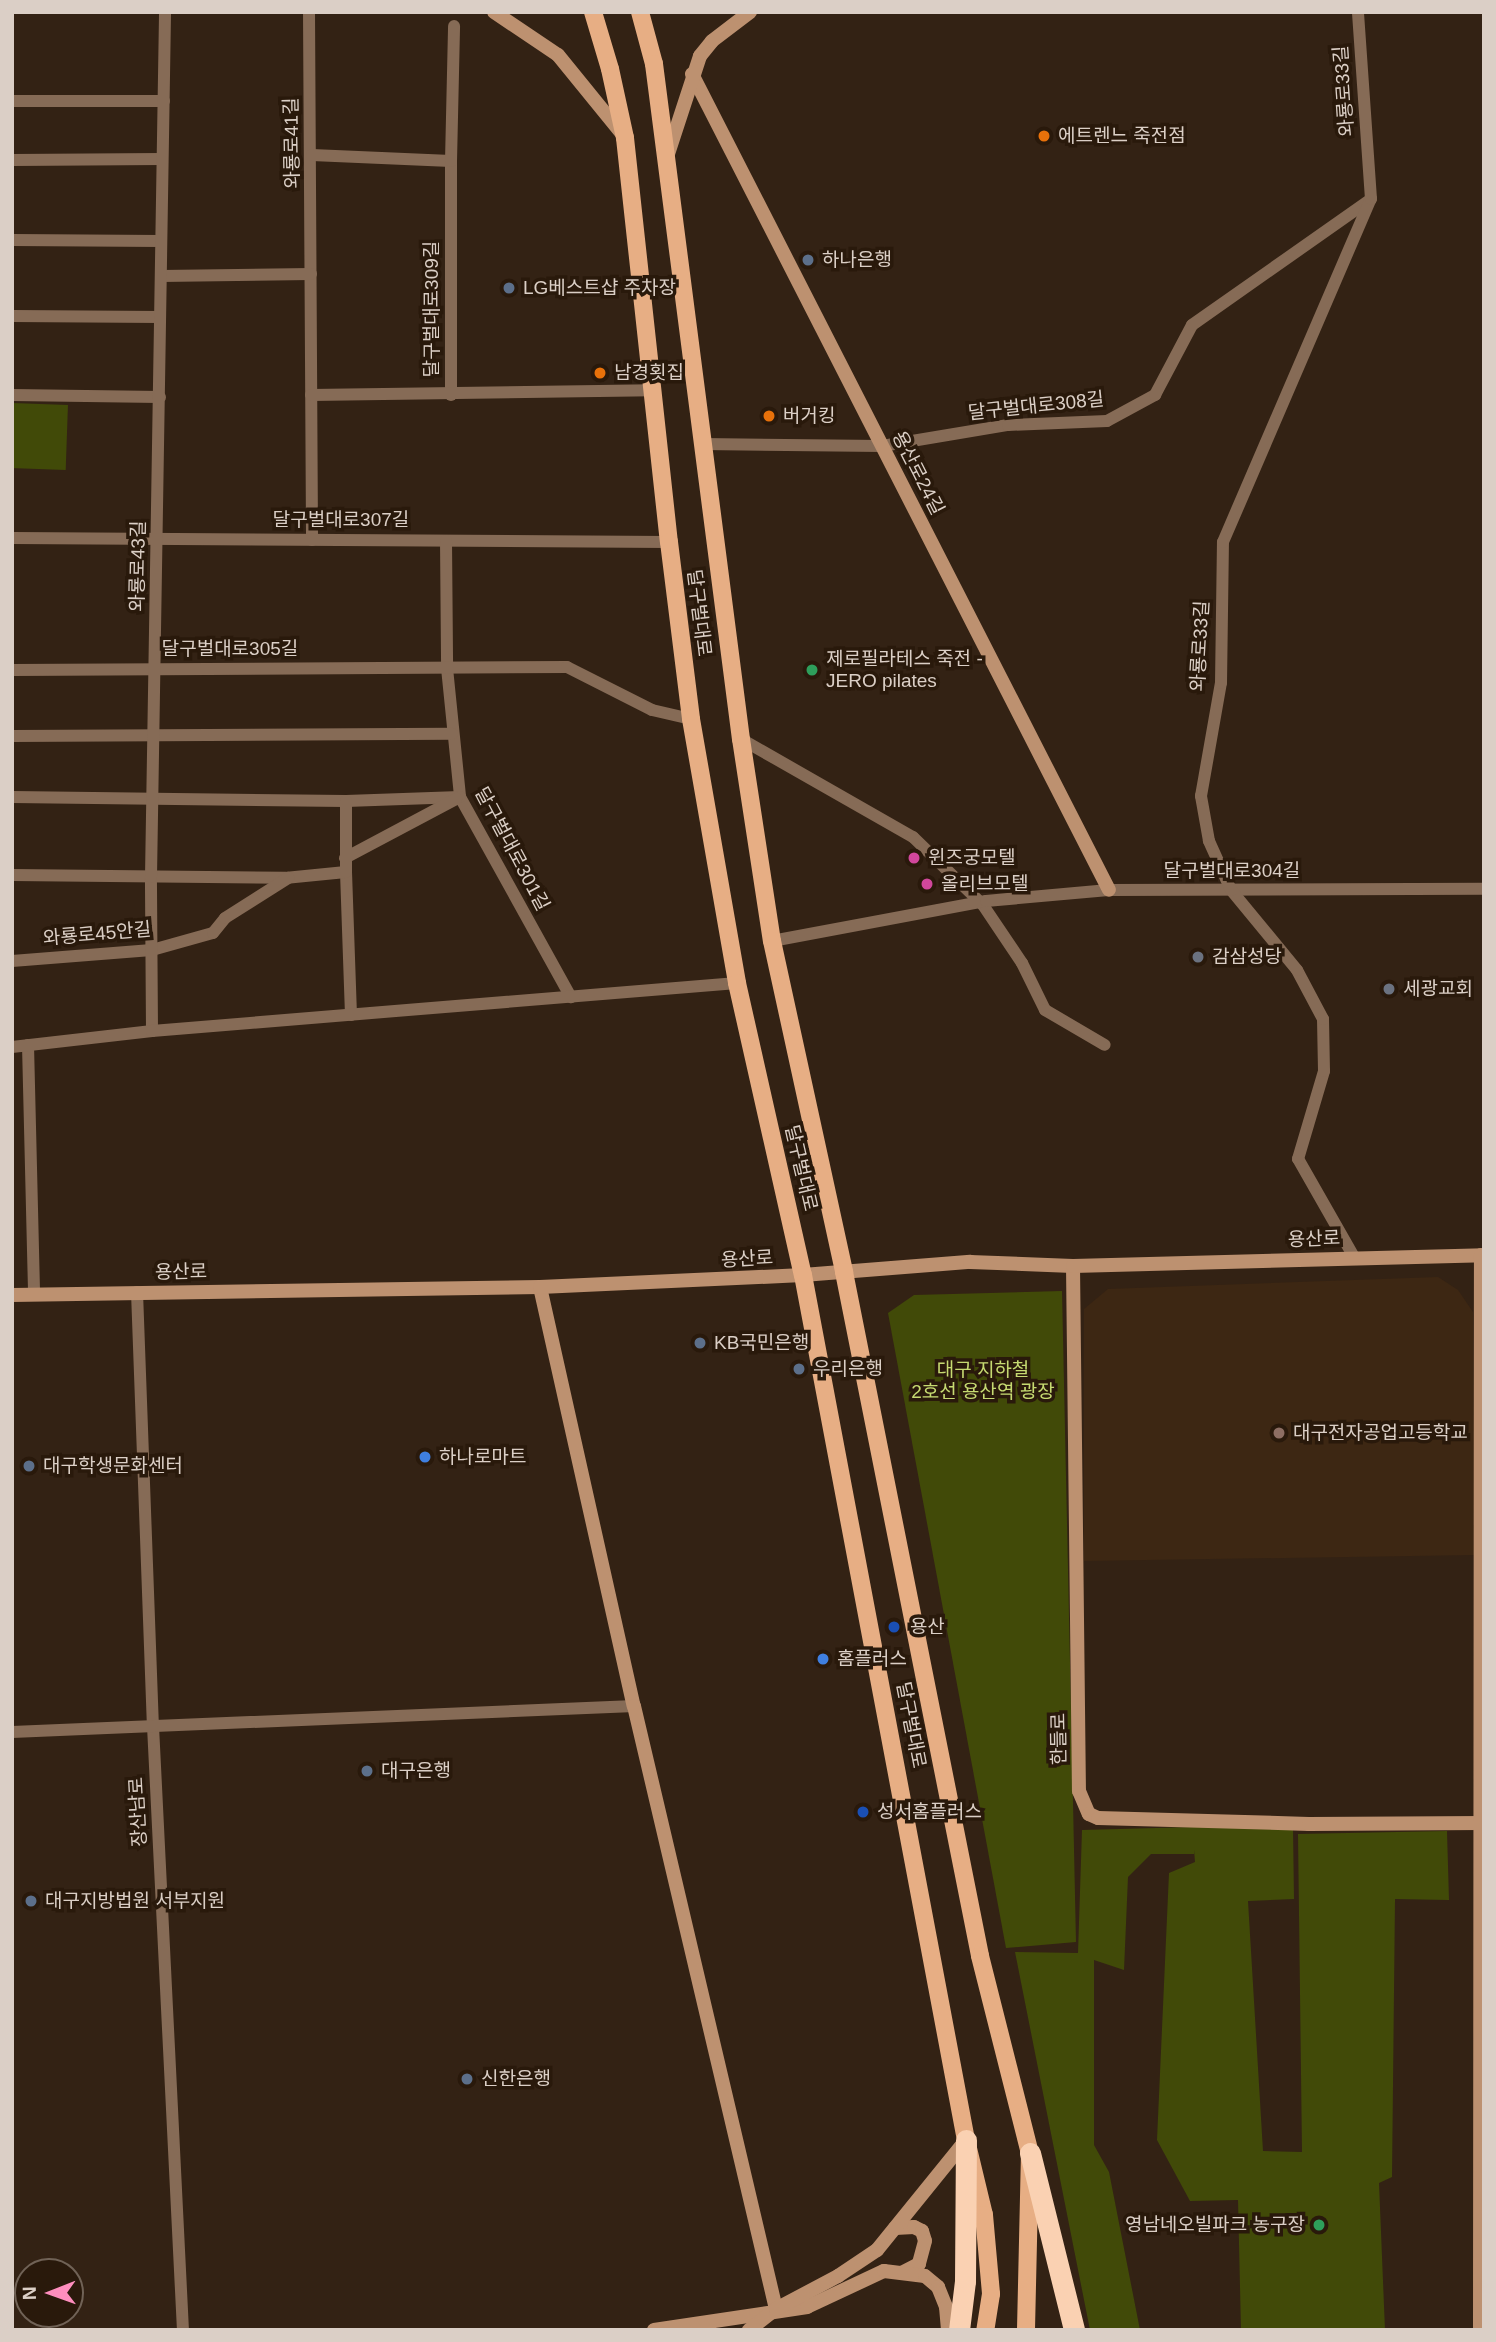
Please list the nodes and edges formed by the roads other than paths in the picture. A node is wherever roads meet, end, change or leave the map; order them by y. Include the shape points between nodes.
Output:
1 (165, 12) edge
2 (309, 12) edge
3 (494, 12) edge
4 (593, 12) edge
5 (640, 12) edge
6 (750, 12) edge
7 (1359, 12) edge
8 (454, 26) dead end
9 (692, 74) junction
10 (12, 101) edge
11 (163, 101) junction
12 (625, 138) junction
13 (312, 155) junction
14 (162, 159) junction
15 (666, 159) junction
16 (12, 160) edge
17 (451, 161) junction
18 (1371, 200) junction
19 (12, 240) edge
20 (161, 241) junction
21 (312, 274) junction
22 (161, 276) junction
23 (12, 316) edge
24 (160, 317) junction
25 (652, 390) junction
26 (12, 395) edge
27 (311, 395) junction
28 (451, 395) junction
29 (160, 397) junction
30 (702, 444) junction
31 (882, 446) junction
32 (12, 538) edge
33 (158, 538) junction
34 (312, 540) junction
35 (446, 541) junction
36 (668, 542) junction
37 (155, 668) junction
38 (447, 668) junction
39 (12, 670) edge
40 (691, 719) junction
41 (452, 734) junction
42 (12, 736) edge
43 (155, 736) junction
44 (741, 739) junction
45 (12, 797) edge
46 (460, 797) junction
47 (154, 799) junction
48 (346, 801) junction
49 (346, 865) junction
50 (12, 875) edge
51 (152, 877) junction
52 (289, 878) junction
53 (1484, 889) edge
54 (1109, 890) junction
55 (1231, 890) junction
56 (981, 902) junction
57 (772, 941) junction
58 (152, 950) junction
59 (12, 961) edge
60 (737, 983) junction
61 (571, 997) junction
62 (351, 1015) junction
63 (152, 1031) junction
64 (28, 1045) junction
65 (1105, 1045) dead end
66 (12, 1046) edge
67 (1482, 1255) edge
68 (1354, 1257) junction
69 (1073, 1266) junction
70 (844, 1272) junction
71 (803, 1275) junction
72 (540, 1287) junction
73 (137, 1292) junction
74 (34, 1294) junction
75 (12, 1295) edge
76 (634, 1706) junction
77 (153, 1726) junction
78 (12, 1732) edge
79 (1482, 1823) edge
80 (966, 2140) junction
81 (1030, 2152) junction
82 (895, 2228) junction
83 (903, 2272) junction
84 (776, 2309) junction
85 (688, 2328) edge
86 (183, 2330) edge
87 (654, 2330) edge
88 (749, 2330) edge
89 (948, 2330) edge
90 (959, 2330) edge
91 (985, 2330) edge
92 (1026, 2330) edge
93 (1074, 2330) edge
94 (1480, 2330) edge

1 - 11 street, 와룡로43길
2 - 13 street, 와룡로41길
3 - 12 street via 558,55
4 - 12 main road, 달구벌대로
5 - 15 main road, 달구벌대로 via 654,64
6 - 9 street via 712,41
7 - 18 street, 와룡로33길
8 - 17 street, 달구벌대로309길
9 - 15 street
9 - 31 street, 용산로24길
10 - 11 street
11 - 14 street, 와룡로43길
12 - 25 main road, 달구벌대로
13 - 17 street
13 - 21 street, 와룡로41길
14 - 16 street
14 - 20 street, 와룡로43길
15 - 30 main road, 달구벌대로
17 - 28 street, 달구벌대로309길
18 - 31 street, 달구벌대로308길 via 1192,325 1154,395 1107,421 1009,425
18 - 55 street, 와룡로33길 via 1223,542 1221,683 1201,796 1209,841
19 - 20 street
20 - 22 street, 와룡로43길
21 - 22 street
21 - 27 street, 와룡로41길
22 - 24 street, 와룡로43길
23 - 24 street
24 - 29 street, 와룡로43길
25 - 28 street, 달구벌대로309길
25 - 36 main road, 달구벌대로
26 - 29 street
27 - 28 street
27 - 34 street, 와룡로41길
29 - 33 street, 와룡로43길
30 - 31 street, 달구벌대로308길
30 - 44 main road, 달구벌대로
31 - 54 street, 용산로24길
32 - 33 street, 달구벌대로307길
33 - 34 street, 달구벌대로307길
33 - 37 street, 와룡로43길
34 - 35 street, 달구벌대로307길
35 - 36 street, 달구벌대로307길
35 - 38 street
36 - 40 main road, 달구벌대로
37 - 38 street, 달구벌대로305길
37 - 39 street, 달구벌대로305길
37 - 43 street, 와룡로43길
38 - 40 street, 달구벌대로305길 via 567,667 653,710
38 - 41 street, 달구벌대로301길
40 - 60 main road, 달구벌대로
41 - 43 street
41 - 46 street, 달구벌대로301길
42 - 43 street
43 - 47 street, 와룡로43길
44 - 56 street via 913,837
44 - 57 main road, 달구벌대로
45 - 47 street
46 - 48 street
46 - 49 street
46 - 61 street, 달구벌대로301길
47 - 48 street
47 - 51 street, 와룡로43길
48 - 49 street
49 - 52 street
49 - 62 street
50 - 51 street
51 - 52 street
51 - 58 street, 와룡로43길
52 - 58 street, 와룡로45안길 via 225,918 213,933
53 - 55 street, 달구벌대로304길
54 - 55 street, 달구벌대로304길
54 - 56 street, 달구벌대로304길
55 - 68 street, 와룡로33길 via 1297,970 1323,1019 1324,1070 1298,1159
56 - 57 street
56 - 65 street via 1023,963 1045,1010
57 - 70 main road, 달구벌대로
58 - 59 street, 와룡로45안길
58 - 63 street, 와룡로43길
60 - 61 street
60 - 71 main road, 달구벌대로
61 - 62 street
62 - 63 street
63 - 64 street
64 - 66 street
64 - 74 street
67 - 68 street, 용산로
67 - 79 street
68 - 69 street, 용산로
69 - 70 street, 용산로 via 970,1262
69 - 79 street, 한들로 via 1079,1791 1089,1814 1098,1818 1309,1824
70 - 71 street, 용산로
70 - 81 main road, 달구벌대로 via 980,1956
71 - 72 street, 용산로
71 - 80 main road, 달구벌대로
72 - 73 street, 용산로
72 - 76 street
73 - 74 street, 용산로
73 - 77 street, 장산남로
74 - 75 street, 용산로
76 - 77 street
76 - 84 street
77 - 78 street
77 - 86 street, 장산남로
79 - 94 street
80 - 82 street
80 - 90 highway via 965,2281
80 - 91 main road, 달구벌대로 via 984,2215 991,2294
81 - 92 main road, 달구벌대로
81 - 93 highway
82 - 83 street via 914,2227 922,2231 925,2241 919,2264
82 - 84 street via 867,2257
83 - 84 street via 884,2271 807,2306
83 - 89 street via 925,2276 938,2287
84 - 85 street
84 - 88 street
85 - 87 street

